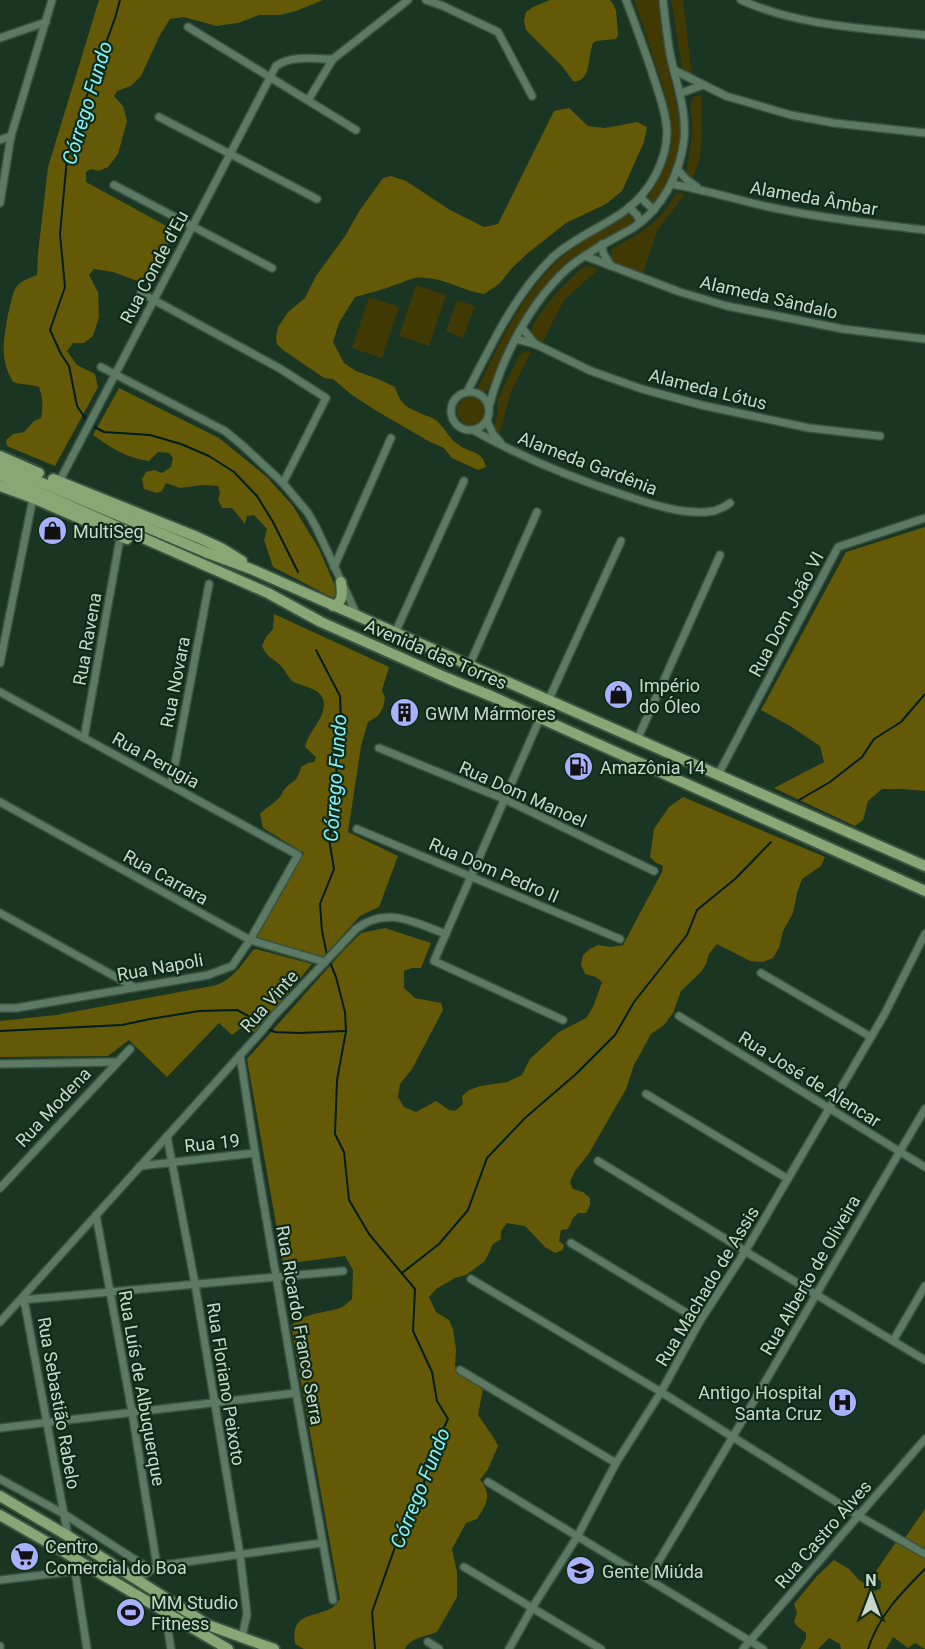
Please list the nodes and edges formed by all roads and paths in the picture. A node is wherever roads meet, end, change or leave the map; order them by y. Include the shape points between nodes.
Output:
1 (52, 0) edge
2 (408, 0) edge
3 (426, 0) edge
4 (626, 0) edge
5 (663, 0) edge
6 (741, 0) edge
7 (46, 22) junction
8 (188, 27) dead end
9 (925, 35) edge
10 (0, 38) edge
11 (333, 59) junction
12 (674, 70) junction
13 (270, 77) junction
14 (703, 85) junction
15 (681, 93) junction
16 (532, 96) dead end
17 (310, 97) dead end
18 (159, 117) dead end
19 (356, 130) dead end
20 (925, 133) edge
21 (11, 136) junction
22 (0, 140) edge
23 (230, 153) junction
24 (677, 169) junction
25 (671, 184) junction
26 (114, 185) dead end
27 (699, 188) junction
28 (641, 197) junction
29 (317, 199) dead end
30 (0, 203) edge
31 (629, 207) junction
32 (654, 210) junction
33 (640, 222) junction
34 (192, 227) junction
35 (925, 230) edge
36 (602, 244) junction
37 (585, 256) junction
38 (611, 266) junction
39 (272, 268) dead end
40 (141, 293) dead end
41 (154, 300) junction
42 (522, 328) junction
43 (516, 339) junction
44 (925, 339) edge
45 (535, 344) junction
46 (101, 367) dead end
47 (115, 374) junction
48 (467, 392) junction
49 (489, 407) junction
50 (487, 421) junction
51 (472, 430) junction
52 (880, 436) dead end
53 (391, 438) dead end
54 (505, 448) junction
55 (0, 456) edge
56 (0, 465) edge
57 (0, 475) edge
58 (464, 481) dead end
59 (59, 482) junction
60 (283, 483) junction
61 (0, 486) edge
62 (33, 498) junction
63 (730, 503) dead end
64 (537, 512) dead end
65 (925, 518) edge
66 (621, 541) dead end
67 (119, 544) dead end
68 (720, 555) dead end
69 (334, 567) junction
70 (251, 569) junction
71 (341, 582) junction
72 (209, 584) dead end
73 (333, 606) junction
74 (357, 616) junction
75 (321, 622) junction
76 (395, 633) junction
77 (0, 663) edge
78 (469, 666) junction
79 (521, 689) junction
80 (0, 692) edge
81 (491, 696) junction
82 (548, 701) junction
83 (540, 718) junction
84 (84, 738) junction
85 (637, 740) junction
86 (379, 748) dead end
87 (718, 776) junction
88 (171, 785) junction
89 (504, 799) junction
90 (0, 802) edge
91 (357, 829) dead end
92 (298, 855) joint
93 (925, 866) edge
94 (654, 871) dead end
95 (470, 877) junction
96 (925, 891) edge
97 (0, 913) edge
98 (446, 934) junction
99 (925, 934) edge
100 (620, 939) dead end
101 (250, 940) junction
102 (326, 961) junction
103 (761, 973) dead end
104 (134, 987) junction
105 (0, 1008) edge
106 (679, 1016) dead end
107 (563, 1020) dead end
108 (871, 1037) junction
109 (130, 1049) dead end
110 (240, 1055) junction
111 (116, 1062) junction
112 (0, 1064) edge
113 (646, 1094) dead end
114 (829, 1108) junction
115 (925, 1109) edge
116 (167, 1136) junction
117 (900, 1152) junction
118 (255, 1153) junction
119 (598, 1161) dead end
120 (172, 1162) junction
121 (140, 1166) junction
122 (925, 1167) edge
123 (788, 1179) junction
124 (0, 1188) edge
125 (96, 1215) junction
126 (571, 1243) dead end
127 (746, 1250) junction
128 (343, 1272) dead end
129 (277, 1277) junction
130 (471, 1279) dead end
131 (195, 1284) junction
132 (925, 1286) edge
133 (110, 1292) junction
134 (815, 1295) junction
135 (21, 1300) junction
136 (700, 1321) junction
137 (0, 1322) edge
138 (893, 1341) junction
139 (925, 1360) edge
140 (460, 1370) dead end
141 (661, 1392) junction
142 (296, 1393) junction
143 (214, 1403) junction
144 (132, 1412) junction
145 (48, 1422) junction
146 (0, 1428) edge
147 (734, 1438) junction
148 (925, 1439) edge
149 (616, 1463) junction
150 (0, 1479) edge
151 (489, 1482) dead end
152 (0, 1496) edge
153 (64, 1514) junction
154 (0, 1515) edge
155 (859, 1516) junction
156 (68, 1536) junction
157 (577, 1537) junction
158 (322, 1544) junction
159 (65, 1552) junction
160 (925, 1554) edge
161 (240, 1555) junction
162 (464, 1567) dead end
163 (154, 1568) junction
164 (93, 1569) junction
165 (72, 1572) junction
166 (648, 1579) junction
167 (0, 1580) edge
168 (136, 1580) junction
169 (333, 1600) dead end
170 (532, 1608) junction
171 (165, 1611) junction
172 (242, 1637) junction
173 (750, 1641) junction
174 (428, 1642) dead end
175 (87, 1649) edge
176 (171, 1649) edge
177 (228, 1649) edge
178 (274, 1649) edge
179 (439, 1649) edge
180 (509, 1649) edge
181 (601, 1649) edge
182 (743, 1649) edge
183 (763, 1649) edge

1 - 7 street
2 - 11 street
3 - 16 street via 498,32
4 - 28 street via 667,130 660,166
5 - 12 street
6 - 9 street via 780,14
7 - 10 street
7 - 21 street
8 - 13 street
11 - 13 street, Rua Conde d'Eu via 283,61
11 - 17 street
12 - 14 street
12 - 15 street
13 - 19 street
13 - 23 street, Rua Conde d'Eu
14 - 15 street
14 - 20 street via 790,115
15 - 24 street via 684,139
18 - 23 street
21 - 22 street
21 - 30 street
23 - 29 street
23 - 34 street, Rua Conde d'Eu
24 - 25 street
24 - 27 street, Alameda Âmbar
25 - 27 street, Alameda Âmbar
25 - 32 street
26 - 34 street
27 - 35 street, Alameda Âmbar via 818,217
28 - 31 street
28 - 32 street
31 - 33 street
31 - 48 street via 573,242 540,271 500,327
32 - 33 street
33 - 36 street
34 - 39 street
34 - 41 street, Rua Conde d'Eu
36 - 37 street
36 - 38 street
37 - 38 street, Alameda Sândalo
37 - 42 street via 546,291
38 - 44 street, Alameda Sândalo via 728,306 843,329
40 - 41 street
41 - 47 street, Rua Conde d'Eu
41 - 60 street via 326,398
42 - 43 street
42 - 45 street, Alameda Lótus
43 - 45 street, Alameda Lótus
43 - 49 street via 494,384
45 - 52 street, Alameda Lótus via 602,375 701,405 809,428
46 - 47 street
47 - 59 street, Rua Conde d'Eu
47 - 60 street via 225,432
48 - 49 street via 481,395
48 - 51 street via 454,399 450,415 456,425
49 - 50 street
50 - 51 street
50 - 54 street, Alameda Gardênia
51 - 54 street, Alameda Gardênia
53 - 69 street
54 - 63 street, Alameda Gardênia via 601,488 654,504 712,511
55 - 59 main road
56 - 70 main road, Avenida das Torres
57 - 75 main road, Avenida das Torres via 268,593
58 - 76 street
59 - 70 main road via 221,548
60 - 69 street via 308,513
61 - 62 main road
62 - 75 main road
62 - 77 street
64 - 78 street
65 - 87 street, Rua Dom João VI via 838,547
66 - 82 street
67 - 84 street, Rua Ravena
68 - 85 street
69 - 71 street
70 - 73 main road, Avenida das Torres
71 - 73 main road via 341,599
71 - 74 street
72 - 88 street, Rua Novara
73 - 74 main road, Avenida das Torres
74 - 76 main road, Avenida das Torres
75 - 81 main road, Avenida das Torres
76 - 78 main road, Avenida das Torres
78 - 79 main road, Avenida das Torres
79 - 81 main road via 489,680 485,688
79 - 82 main road, Avenida das Torres
80 - 84 street, Rua Perugia
81 - 83 main road, Avenida das Torres
82 - 85 main road, Avenida das Torres
83 - 89 street
83 - 96 main road, Avenida das Torres
84 - 88 street, Rua Perugia
85 - 87 main road, Avenida das Torres
86 - 89 street, Rua Dom Manoel
87 - 93 main road, Avenida das Torres
88 - 92 street, Rua Perugia
89 - 94 street, Rua Dom Manoel
89 - 95 street
90 - 101 street, Rua Carrara
91 - 95 street, Rua Dom Pedro II
92 - 101 street, Rua Napoli
95 - 98 street
95 - 100 street, Rua Dom Pedro II
97 - 104 street
98 - 102 street, Rua Vinte via 401,918 374,919 364,922
98 - 107 street via 434,961
99 - 108 street, Rua Machado de Assis
101 - 102 street, Rua Carrara
101 - 104 street, Rua Napoli via 232,966 208,975
102 - 110 street, Rua Vinte
103 - 108 street
104 - 105 street, Rua Napoli
106 - 114 street, Rua José de Alencar
108 - 114 street, Rua Machado de Assis
109 - 111 street, Rua Modena
110 - 116 street, Rua Vinte
110 - 118 street, Rua Ricardo Franco Serra
111 - 112 street
111 - 124 street, Rua Modena
113 - 123 street
114 - 117 street, Rua José de Alencar
114 - 123 street, Rua Machado de Assis
115 - 117 street, Rua Alberto de Oliveira
116 - 120 street, Rua Floriano Peixoto
116 - 121 street, Rua Vinte
117 - 122 street, Rua José de Alencar
117 - 134 street, Rua Alberto de Oliveira
118 - 120 street, Rua 19
118 - 129 street, Rua Ricardo Franco Serra
119 - 127 street
120 - 121 street
120 - 131 street, Rua Floriano Peixoto
121 - 125 street, Rua Vinte
123 - 127 street, Rua Machado de Assis
125 - 133 street, Rua Luís de Albuquerque
125 - 135 street, Rua Vinte
126 - 136 street
127 - 134 street
127 - 136 street, Rua Machado de Assis
128 - 129 street
129 - 131 street
129 - 142 street, Rua Ricardo Franco Serra
130 - 141 street
131 - 133 street
131 - 143 street, Rua Floriano Peixoto
132 - 138 street
133 - 135 street
133 - 144 street, Rua Luís de Albuquerque
134 - 138 street
134 - 147 street, Rua Alberto de Oliveira
135 - 137 street, Rua Vinte
135 - 145 street, Rua Sebastião Rabelo
136 - 141 street, Rua Machado de Assis
138 - 139 street
140 - 149 street
141 - 147 street
141 - 149 street, Rua Machado de Assis
142 - 143 street
142 - 158 street, Rua Ricardo Franco Serra
143 - 144 street
143 - 161 street, Rua Floriano Peixoto
144 - 145 street
144 - 163 street, Rua Luís de Albuquerque
145 - 146 street
145 - 153 street, Rua Sebastião Rabelo
147 - 155 street
147 - 166 street, Rua Alberto de Oliveira
148 - 155 street, Rua Castro Alves
149 - 157 street, Rua Machado de Assis
150 - 153 street
151 - 157 street
152 - 156 main road
153 - 156 street, Rua Sebastião Rabelo
153 - 163 street
154 - 159 main road
155 - 160 street
155 - 173 street, Rua Castro Alves
156 - 168 main road
157 - 166 street
157 - 170 street, Rua Machado de Assis
158 - 161 street
158 - 169 street, Rua Ricardo Franco Serra
159 - 164 main road
159 - 165 street
161 - 163 street
161 - 172 street, Rua Floriano Peixoto via 246,1609
162 - 170 street
163 - 168 street
164 - 165 street
164 - 171 main road
165 - 167 street
165 - 175 street
166 - 173 street
168 - 172 main road via 208,1625
170 - 180 street, Rua Machado de Assis
170 - 181 street
171 - 176 street
171 - 177 main road
172 - 178 main road
173 - 182 street, Rua Castro Alves
173 - 183 street
174 - 179 street

